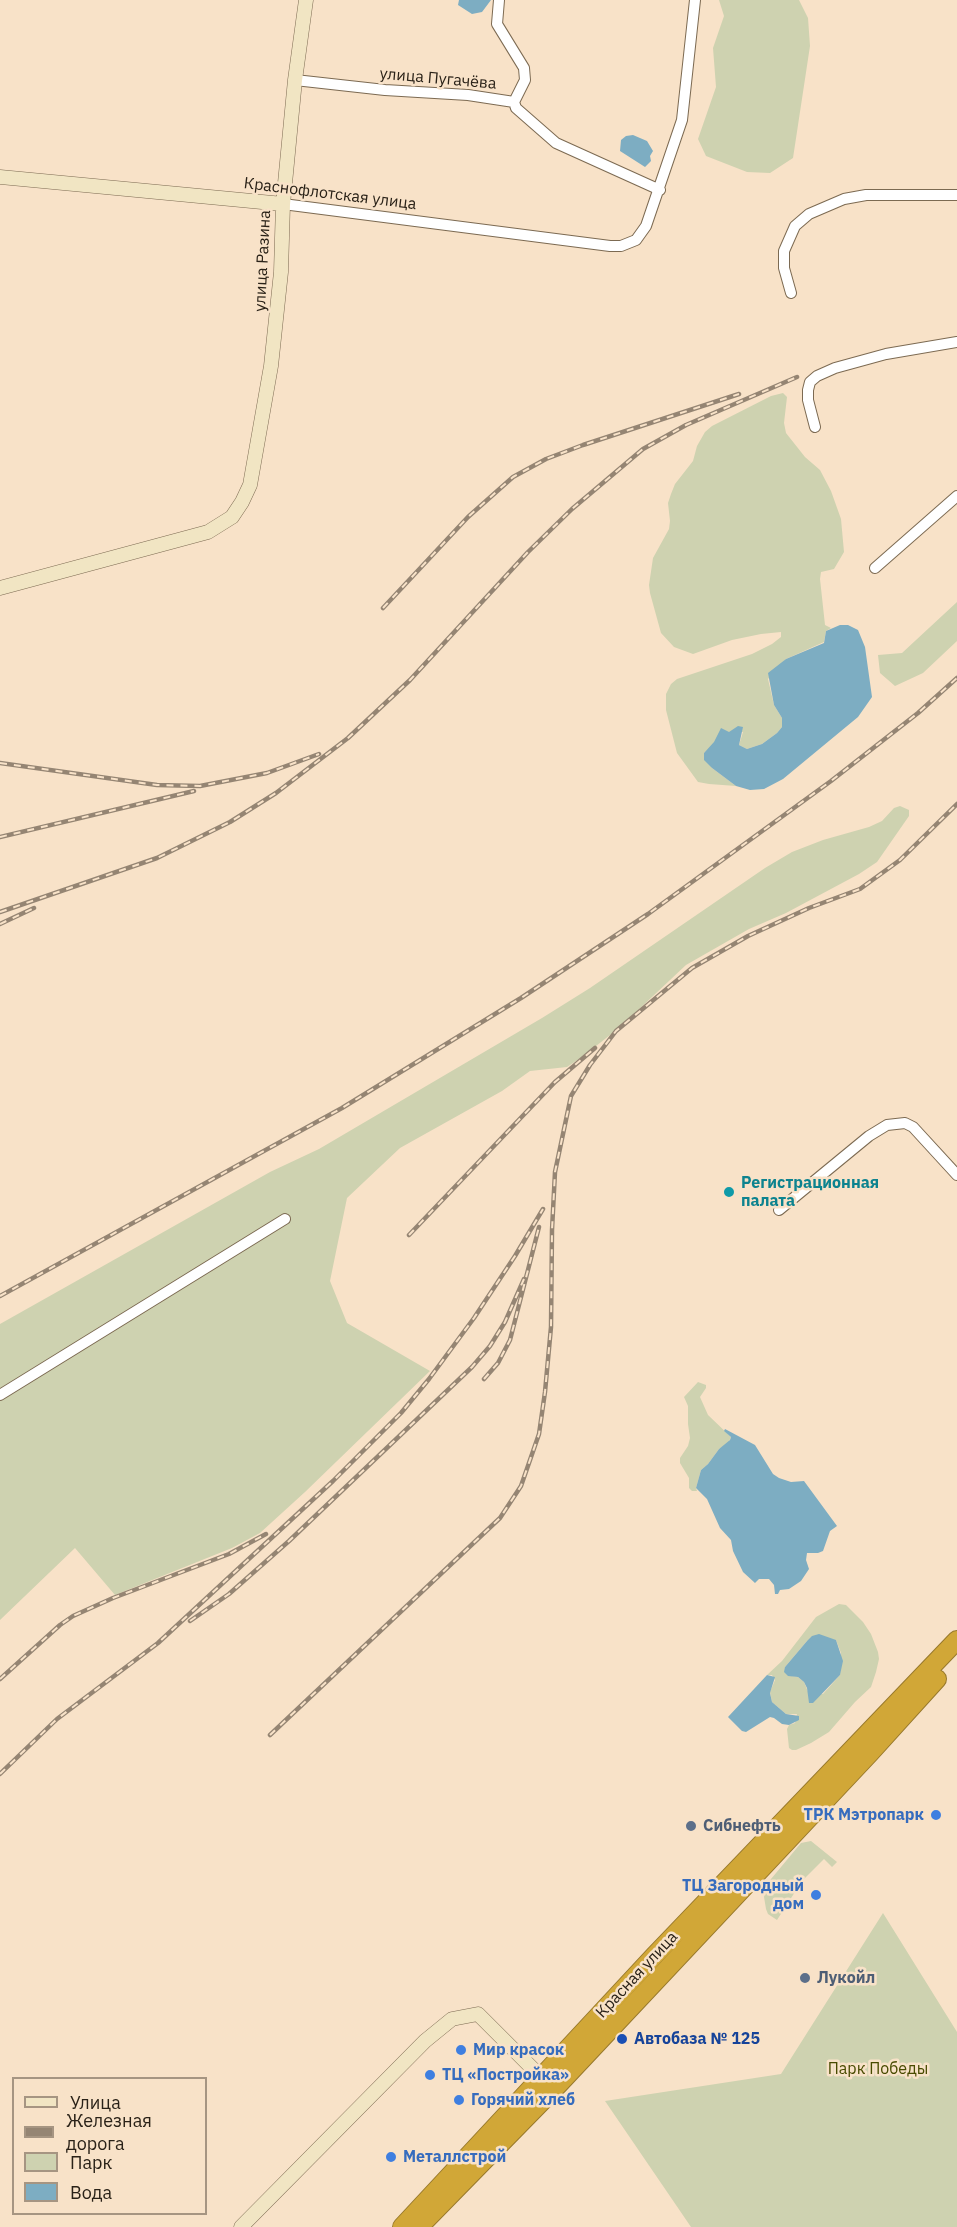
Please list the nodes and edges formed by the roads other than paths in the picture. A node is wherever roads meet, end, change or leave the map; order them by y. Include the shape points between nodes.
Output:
1 (306, 0) edge
2 (499, 0) edge
3 (694, 0) edge
4 (295, 80) junction
5 (514, 102) junction
6 (0, 177) edge
7 (660, 190) junction
8 (957, 195) edge
9 (283, 204) junction
10 (791, 293) dead end
11 (957, 342) edge
12 (815, 427) dead end
13 (957, 496) edge
14 (875, 568) dead end
15 (0, 588) edge
16 (957, 1174) edge
17 (779, 1210) dead end
18 (285, 1219) dead end
19 (0, 1395) edge
20 (957, 1640) edge
21 (957, 1658) edge
22 (541, 2077) junction
23 (242, 2227) edge
24 (402, 2227) edge
25 (419, 2227) edge

1 - 4 street, улица Разина
2 - 5 street via 497,24 524,68 525,80
3 - 7 street via 682,120
4 - 5 street, улица Пугачёва
4 - 9 street, улица Разина
5 - 7 street, улица Пугачёва via 556,143
6 - 9 street, Краснофлотская улица
7 - 9 street, Краснофлотская улица via 646,226 636,240 621,246
8 - 10 street via 866,195 844,199 809,214 795,226 784,252
9 - 15 street, улица Разина via 281,273 266,398 250,485 232,518 208,532
11 - 12 street via 886,354 817,376 808,390
13 - 14 street
16 - 17 street via 914,1126 887,1125
18 - 19 street
20 - 22 highway, Красная улица
21 - 25 highway, Красная улица via 559,2084
22 - 23 street via 478,2014 452,2019 425,2041
22 - 24 highway, Красная улица

